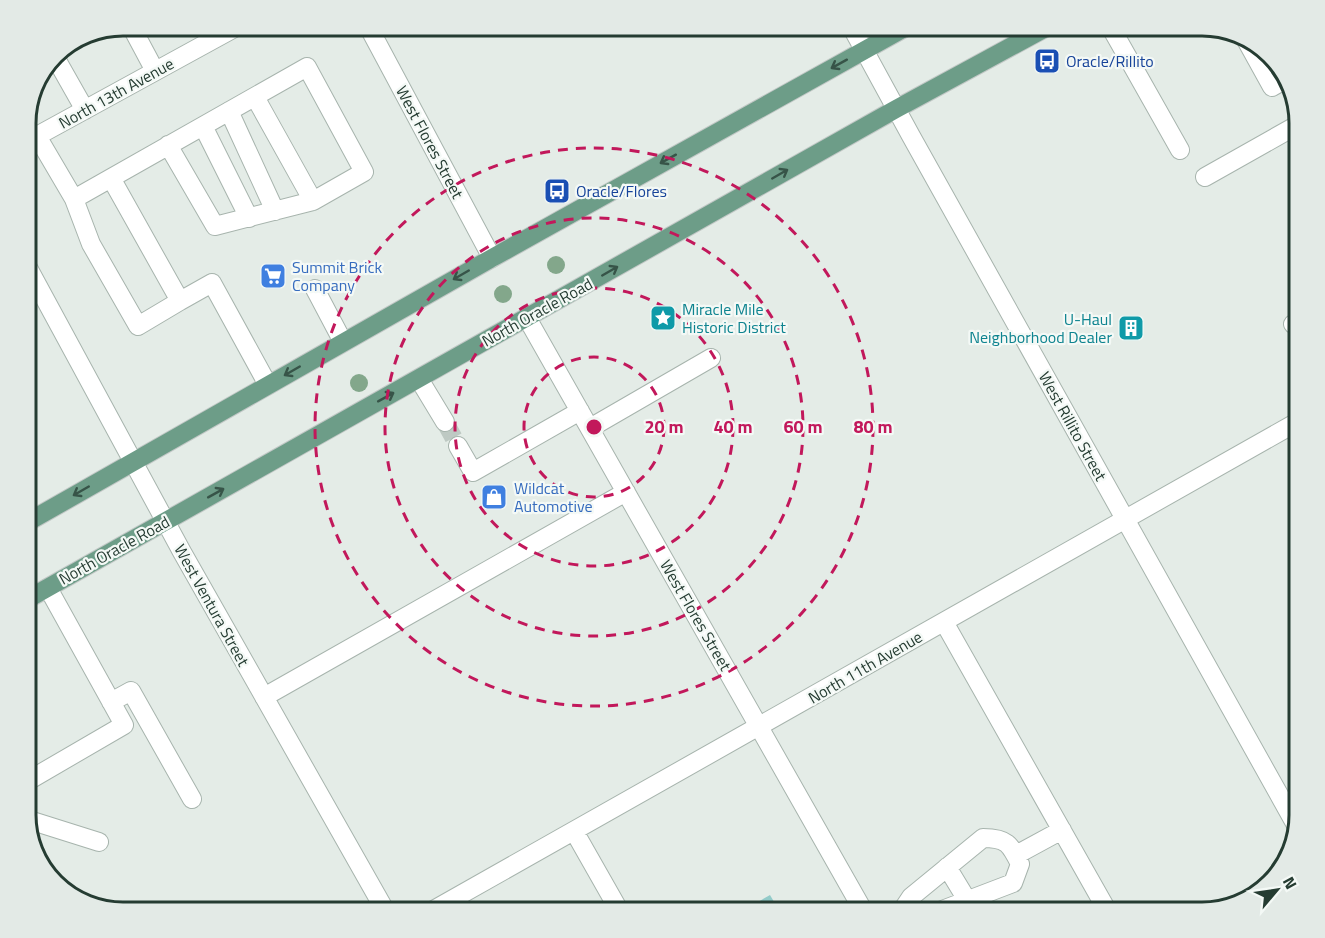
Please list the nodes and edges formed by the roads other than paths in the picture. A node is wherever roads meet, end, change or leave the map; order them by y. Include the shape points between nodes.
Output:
1 (136, 36) edge
2 (220, 36) edge
3 (373, 36) edge
4 (857, 36) edge
5 (890, 36) edge
6 (1031, 36) edge
7 (1116, 36) edge
8 (865, 50) junction
9 (1253, 53) edge
10 (59, 64) edge
11 (155, 71) junction
12 (1279, 83) edge
13 (255, 97) junction
14 (896, 109) junction
15 (84, 110) junction
16 (229, 111) junction
17 (203, 126) junction
18 (1289, 130) edge
19 (36, 137) edge
20 (36, 145) edge
21 (168, 145) junction
22 (1180, 150) dead end
23 (1204, 177) dead end
24 (111, 178) junction
25 (74, 199) junction
26 (313, 201) junction
27 (275, 211) junction
28 (249, 218) junction
29 (492, 258) junction
30 (36, 283) edge
31 (315, 289) dead end
32 (180, 302) junction
33 (527, 318) junction
34 (343, 342) junction
35 (711, 358) dead end
36 (419, 379) junction
37 (268, 385) junction
38 (580, 411) junction
39 (445, 423) tunnel mouth
40 (1289, 427) edge
41 (590, 428) junction
42 (458, 446) tunnel mouth
43 (132, 462) junction
44 (626, 492) junction
45 (36, 517) edge
46 (1125, 519) junction
47 (165, 522) junction
48 (48, 588) junction
49 (36, 595) edge
50 (944, 622) junction
51 (264, 697) junction
52 (111, 702) junction
53 (760, 726) junction
54 (36, 776) edge
55 (192, 799) dead end
56 (1289, 812) edge
57 (36, 822) edge
58 (1062, 830) junction
59 (574, 831) junction
60 (99, 842) dead end
61 (1016, 855) junction
62 (947, 867) junction
63 (967, 900) junction
64 (380, 902) edge
65 (448, 902) edge
66 (614, 902) edge
67 (858, 902) edge
68 (908, 902) edge
69 (962, 902) edge
70 (1102, 902) edge

1 - 11 street
2 - 11 street, North 13th Avenue
3 - 29 street, West Flores Street
4 - 8 street, West Rillito Street
5 - 8 main road
6 - 14 main road, North Oracle Road
7 - 22 street
8 - 14 street, West Rillito Street
8 -> 29 main road
9 - 12 street via 1272,87
10 - 15 street
11 - 15 street, North 13th Avenue
13 - 16 street
13 - 26 street
13 - 26 street via 308,67 364,172
33 -> 14 main road, North Oracle Road
14 - 46 street, West Rillito Street
15 - 19 street, North 13th Avenue
16 - 17 street
16 - 27 street
17 - 21 street
17 - 28 street
18 - 23 street
20 - 25 street
21 - 24 street
21 - 28 street via 215,226
24 - 25 street
24 - 32 street
25 - 32 street via 91,244 138,326
26 - 27 street
27 - 28 street
29 -> 34 main road
30 - 43 street, West Ventura Street
31 - 34 street
32 - 37 street via 212,283
33 - 36 main road, North Oracle Road
33 - 38 street, West Flores Street
34 -> 37 main road
35 - 41 street
36 - 39 street
47 -> 36 main road, North Oracle Road
37 - 43 main road
38 - 41 street, West Flores Street
38 - 42 street via 473,472
40 - 46 street, North 11th Avenue
41 - 44 street, West Flores Street
43 -> 45 main road
43 - 47 street, West Ventura Street
44 - 51 street
44 - 53 street, West Flores Street
46 - 50 street, North 11th Avenue
46 - 56 street, West Rillito Street
47 - 48 main road, North Oracle Road
47 - 51 street, West Ventura Street
48 - 49 main road, North Oracle Road
48 - 52 street
50 - 53 street, North 11th Avenue
50 - 58 street
51 - 64 street, West Ventura Street
52 - 54 street via 124,725
52 - 55 street via 131,691
53 - 59 street, North 11th Avenue
53 - 67 street, West Flores Street
57 - 60 street
58 - 61 street
58 - 70 street
59 - 65 street, North 11th Avenue
59 - 66 street
61 - 62 street via 998,838 984,838
61 - 63 street via 1020,864 1013,883
62 - 63 street
62 - 68 street
63 - 69 street

